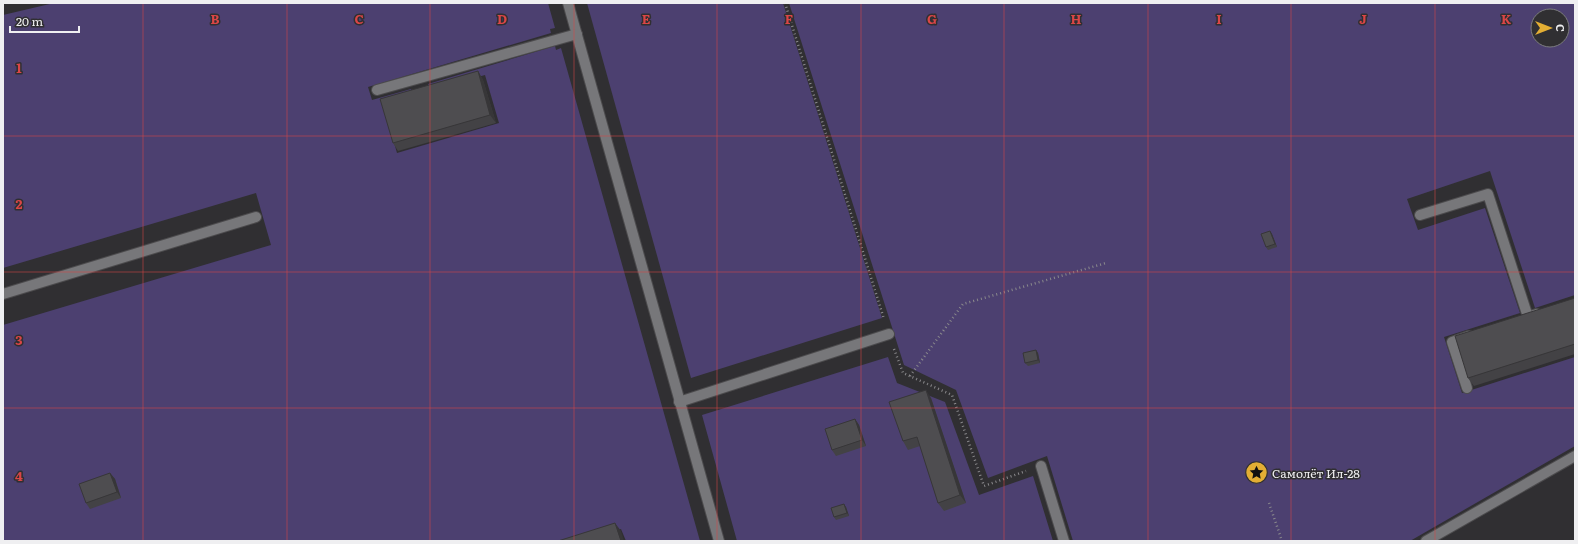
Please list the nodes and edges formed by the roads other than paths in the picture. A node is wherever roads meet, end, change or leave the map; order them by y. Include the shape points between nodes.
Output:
1 (568, 3) edge
2 (577, 34) junction
3 (377, 90) dead end
4 (1420, 215) dead end
5 (256, 217) dead end
6 (3, 294) edge
7 (1548, 310) edge
8 (1480, 333) edge
9 (889, 334) road end
10 (1467, 388) edge
11 (679, 402) junction
12 (1575, 456) edge
13 (1041, 466) road end
14 (719, 541) edge
15 (1064, 541) edge
16 (1426, 541) edge

1 - 2 lane
2 - 3 lane
2 - 11 lane
4 - 7 lane via 1488,194 1525,318
5 - 6 lane
8 - 10 lane via 1452,342
9 - 11 lane
11 - 14 lane
12 - 16 lane
13 - 15 lane

